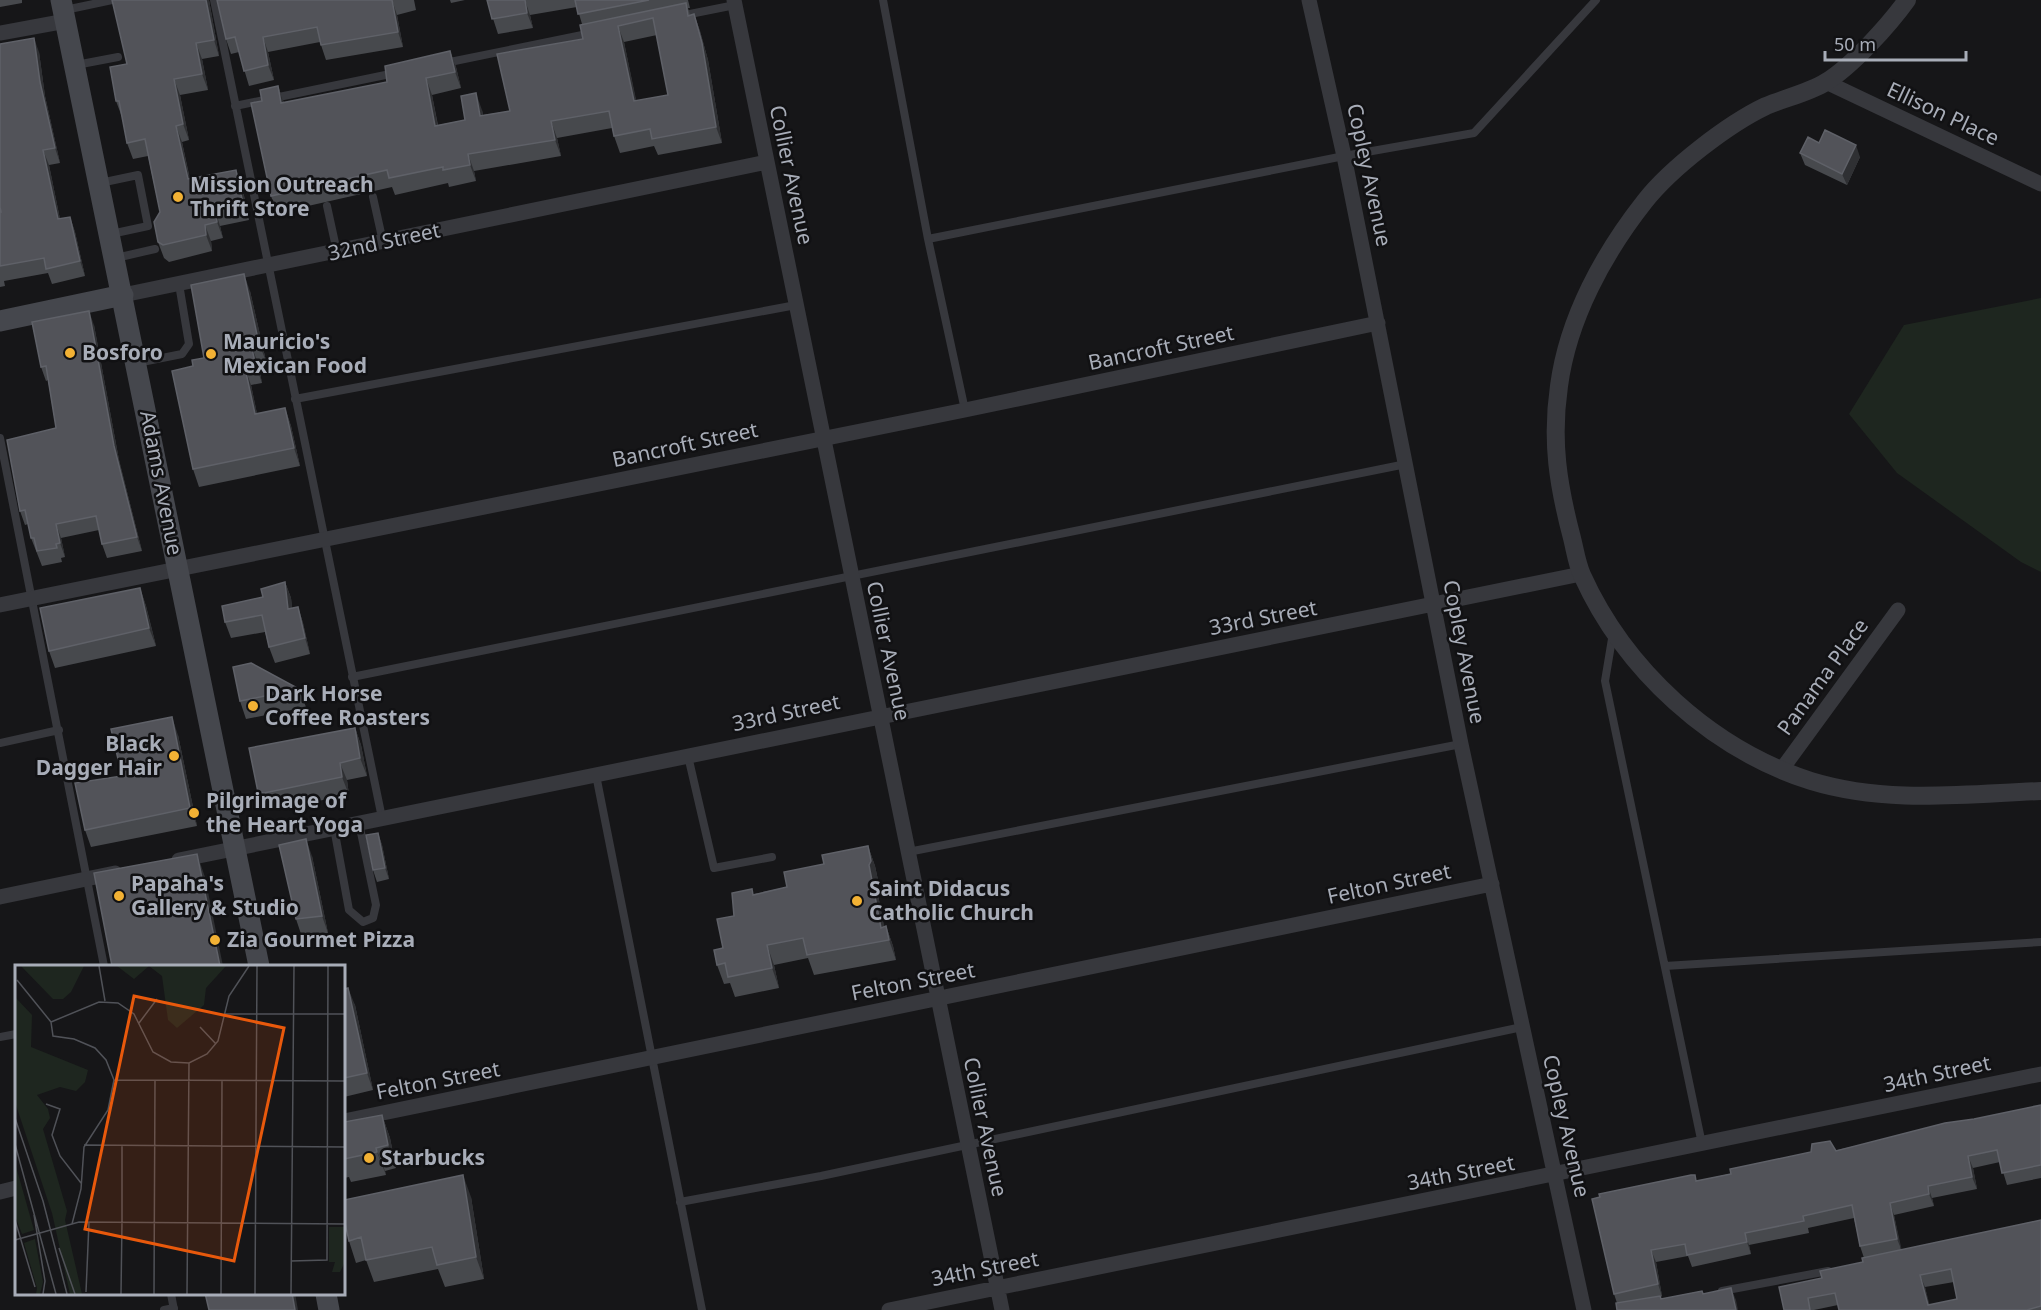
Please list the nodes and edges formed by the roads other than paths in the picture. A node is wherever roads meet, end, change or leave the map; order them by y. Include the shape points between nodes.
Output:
1 (112, 0) edge
2 (214, 0) edge
3 (883, 0) edge
4 (1309, 0) edge
5 (1596, 0) edge
6 (1907, 0) edge
7 (735, 2) edge
8 (63, 10) edge
9 (676, 16) edge
10 (607, 30) edge
11 (0, 33) edge
12 (118, 57) dead end
13 (75, 65) junction
14 (434, 65) edge
15 (401, 72) edge
16 (1826, 82) junction
17 (235, 106) junction
18 (1344, 156) junction
19 (767, 162) junction
20 (100, 183) junction
21 (2041, 184) edge
22 (374, 198) dead end
23 (327, 206) dead end
24 (110, 235) junction
25 (928, 239) junction
26 (383, 242) junction
27 (155, 249) edge
28 (337, 252) junction
29 (115, 258) junction
30 (268, 266) junction
31 (179, 284) junction
32 (123, 295) junction
33 (796, 305) junction
34 (0, 321) edge
35 (1378, 324) junction
36 (137, 363) junction
37 (296, 399) junction
38 (965, 410) junction
39 (0, 438) edge
40 (824, 438) junction
41 (3, 464) edge
42 (1406, 464) junction
43 (324, 540) junction
44 (178, 570) junction
45 (851, 574) junction
46 (1581, 574) junction
47 (32, 598) junction
48 (0, 605) edge
49 (1433, 606) junction
50 (1898, 610) dead end
51 (1614, 629) junction
52 (352, 677) junction
53 (880, 715) junction
54 (59, 730) junction
55 (0, 743) edge
56 (1461, 744) junction
57 (688, 756) junction
58 (1782, 769) junction
59 (596, 775) junction
60 (2041, 791) edge
61 (382, 818) junction
62 (359, 823) junction
63 (334, 828) junction
64 (235, 848) junction
65 (908, 852) junction
66 (772, 857) dead end
67 (158, 864) edge
68 (126, 871) edge
69 (87, 879) junction
70 (1492, 884) junction
71 (0, 897) edge
72 (2041, 942) edge
73 (104, 965) edge
74 (259, 965) edge
75 (1665, 966) junction
76 (937, 999) junction
77 (1521, 1027) junction
78 (15, 1034) edge
79 (0, 1037) edge
80 (651, 1059) junction
81 (2041, 1074) edge
82 (345, 1121) edge
83 (1702, 1144) junction
84 (969, 1145) junction
85 (1556, 1175) junction
86 (15, 1188) edge
87 (0, 1192) edge
88 (680, 1202) junction
89 (1832, 1271) edge
90 (997, 1289) junction
91 (1716, 1293) edge
92 (326, 1295) edge
93 (174, 1309) edge
94 (164, 1310) edge
95 (329, 1310) edge
96 (702, 1310) edge
97 (889, 1310) edge
98 (1002, 1310) edge
99 (1584, 1310) edge

1 - 8 lane
2 - 17 lane
3 - 25 lane
4 - 18 street, Copley Avenue
5 - 18 lane via 1474,133
6 - 16 street via 1888,26
7 - 9 lane
7 - 19 street, Collier Avenue
8 - 11 street
8 - 13 main road, Adams Avenue
10 - 14 lane
12 - 13 lane
13 - 20 main road, Adams Avenue
15 - 17 lane via 294,98
16 - 21 street, Ellison Place
16 - 46 street via 1765,107 1712,139 1647,198 1604,259 1575,321 1559,382 1555,426 1558,486
17 - 30 lane
18 - 25 lane
18 - 35 street, Copley Avenue
19 - 26 street, 32nd Street
19 - 33 street, Collier Avenue
20 - 24 main road, Adams Avenue
20 - 24 lane via 138,175 148,226
22 - 26 lane
23 - 28 lane
24 - 29 main road, Adams Avenue
25 - 38 lane
26 - 28 street, 32nd Street
27 - 29 lane
28 - 30 street, 32nd Street
29 - 32 main road, Adams Avenue
30 - 31 street, 32nd Street
30 - 37 lane
31 - 32 street, 32nd Street
31 - 36 lane via 189,344 182,354
32 - 34 main road, 32nd Street
32 - 36 main road, Adams Avenue
33 - 37 lane
33 - 40 street, Collier Avenue
35 - 38 street, Bancroft Street
35 - 42 street, Copley Avenue
36 - 44 main road, Adams Avenue
37 - 43 lane
38 - 40 street, Bancroft Street
39 - 41 lane
40 - 43 street, Bancroft Street
40 - 45 street, Collier Avenue
41 - 47 lane
42 - 45 lane
42 - 49 street, Copley Avenue
43 - 44 street, Bancroft Street
43 - 52 lane
44 - 47 street, Bancroft Street
44 - 64 main road, Adams Avenue
45 - 52 lane
45 - 53 street, Collier Avenue
46 - 49 street, 33rd Street
46 - 51 street
47 - 48 street, Bancroft Street
47 - 54 lane
49 - 53 street, 33rd Street
49 - 56 street, Copley Avenue
50 - 58 street, Panama Place
51 - 58 street via 1661,689 1689,715 1752,756
51 - 75 lane via 1605,681
52 - 61 lane
53 - 57 street, 33rd Street
53 - 65 street, Collier Avenue
54 - 55 lane
54 - 69 lane
56 - 65 lane
56 - 70 street, Copley Avenue
57 - 59 street, 33rd Street
57 - 66 lane via 714,868
58 - 60 street via 1812,781 1901,798
59 - 61 street, 33rd Street
59 - 80 lane
61 - 62 street, 33rd Street
62 - 63 street, 33rd Street
62 - 63 lane via 376,905 373,918 363,922 350,910
63 - 64 street, 33rd Street
64 - 67 street, 33rd Street
64 - 74 main road, Adams Avenue
65 - 76 street, Collier Avenue
68 - 69 street
69 - 71 street
69 - 73 lane
70 - 76 street, Felton Street
70 - 77 street, Copley Avenue
72 - 75 lane
75 - 83 lane
76 - 80 street, Felton Street
76 - 84 street, Collier Avenue
77 - 84 lane
77 - 85 street, Copley Avenue
78 - 79 lane
80 - 82 street, Felton Street
80 - 88 lane
81 - 83 street, 34th Street
83 - 85 street, 34th Street
84 - 88 lane
84 - 90 street, Collier Avenue
85 - 90 street, 34th Street
85 - 99 street, Copley Avenue
86 - 87 street
88 - 96 lane
89 - 91 lane
90 - 97 street, 34th Street
90 - 98 street, Collier Avenue
92 - 95 main road
93 - 94 lane

